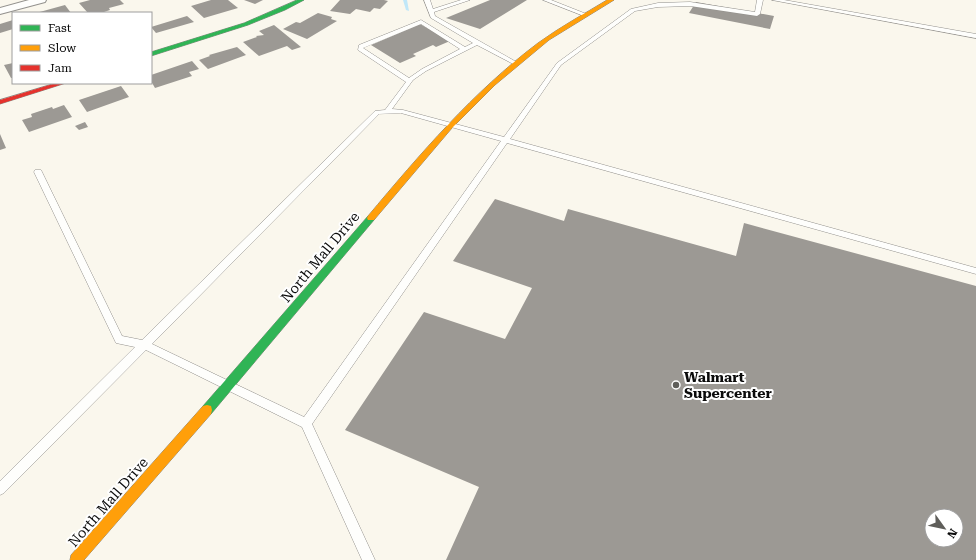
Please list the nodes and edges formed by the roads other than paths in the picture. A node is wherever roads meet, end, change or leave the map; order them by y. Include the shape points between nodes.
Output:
1 (41, 0) edge
2 (301, 0) edge
3 (427, 0) edge
4 (467, 0) edge
5 (546, 0) edge
6 (611, 0) edge
7 (760, 0) edge
8 (775, 0) edge
9 (0, 11) edge
10 (431, 11) junction
11 (586, 15) junction
12 (976, 36) edge
13 (476, 43) junction
14 (464, 49) junction
15 (152, 54) edge
16 (517, 64) junction
17 (409, 81) junction
18 (60, 84) edge
19 (0, 102) edge
20 (387, 112) junction
21 (452, 126) junction
22 (505, 141) junction
23 (38, 172) dead end
24 (976, 271) edge
25 (145, 345) junction
26 (228, 384) junction
27 (306, 422) junction
28 (0, 489) edge
29 (76, 560) edge
30 (369, 560) edge

1 - 9 street
2 - 15 street via 266,16
3 - 10 lane
4 - 10 lane
5 - 11 lane
6 - 11 street, North Mall Drive
7 - 22 lane via 757,14 690,4 658,5 633,10 559,64
8 - 12 lane
10 - 13 lane via 433,17
11 - 16 street, North Mall Drive via 539,45
13 - 14 lane
13 - 16 lane
14 - 17 lane
14 - 17 lane via 421,22 361,46 360,49
16 - 21 street, North Mall Drive via 493,84
17 - 20 lane
18 - 19 street
20 - 21 lane via 400,112
20 - 25 lane via 377,112
21 - 22 lane
21 - 26 street, North Mall Drive via 432,145
22 - 24 lane
22 - 27 lane
23 - 25 lane via 119,340
25 - 26 lane
25 - 28 lane
26 - 27 lane
26 - 29 street, North Mall Drive
27 - 30 lane

